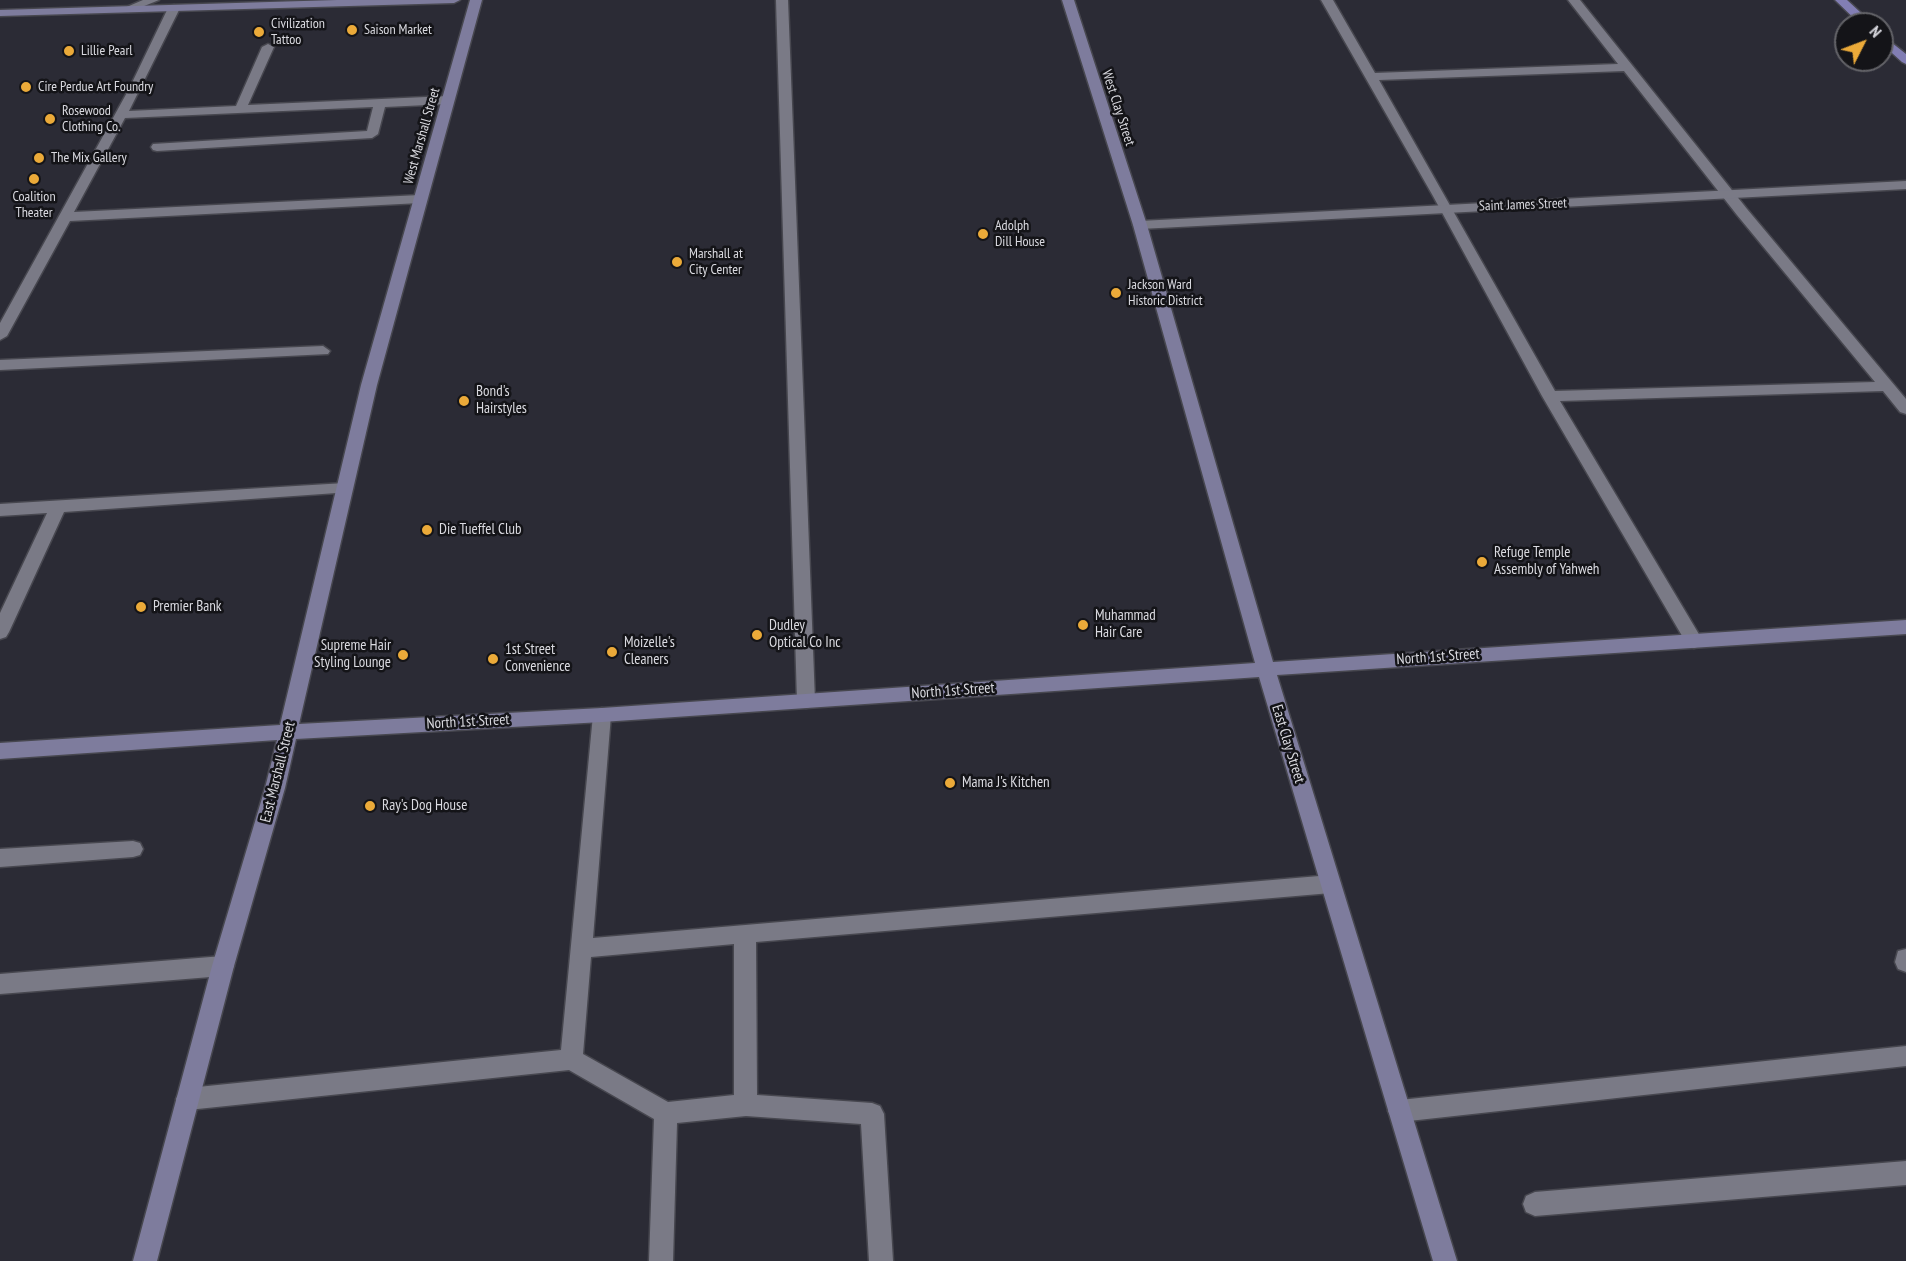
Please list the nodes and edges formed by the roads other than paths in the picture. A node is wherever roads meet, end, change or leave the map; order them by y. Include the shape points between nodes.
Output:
1 (153, 0) edge
2 (454, 0) edge
3 (476, 0) edge
4 (782, 0) edge
5 (1068, 0) edge
6 (1328, 0) edge
7 (1574, 0) edge
8 (1841, 0) edge
9 (174, 8) junction
10 (128, 9) junction
11 (1854, 12) edge
12 (0, 13) edge
13 (268, 47) dead end
14 (1894, 49) edge
15 (1906, 60) edge
16 (1627, 67) junction
17 (1371, 77) junction
18 (448, 100) junction
19 (380, 103) junction
20 (240, 110) junction
21 (120, 115) junction
22 (157, 147) dead end
23 (1906, 185) edge
24 (1731, 196) junction
25 (420, 199) junction
26 (1445, 208) junction
27 (65, 217) junction
28 (1140, 225) junction
29 (398, 280) joint
30 (0, 336) edge
31 (323, 351) dead end
32 (0, 364) edge
33 (1887, 386) junction
34 (1550, 396) junction
35 (1906, 409) edge
36 (345, 488) junction
37 (58, 507) junction
38 (0, 510) edge
39 (1906, 627) edge
40 (0, 632) edge
41 (1694, 641) junction
42 (1267, 670) junction
43 (806, 701) junction
44 (602, 715) junction
45 (288, 732) junction
46 (0, 751) edge
47 (133, 849) dead end
48 (0, 858) edge
49 (1331, 884) junction
50 (745, 934) junction
51 (581, 948) junction
52 (223, 966) junction
53 (0, 984) edge
54 (1906, 1056) edge
55 (571, 1059) junction
56 (188, 1099) junction
57 (746, 1105) junction
58 (1400, 1111) junction
59 (666, 1113) junction
60 (1906, 1173) edge
61 (1535, 1204) dead end
62 (145, 1261) edge
63 (662, 1261) edge
64 (881, 1261) edge
65 (1445, 1261) edge

1 - 10 street
2 - 9 street
3 - 18 street, West Marshall Street
4 - 43 street
5 - 28 street, West Clay Street
6 - 17 street
7 - 16 street
8 - 11 main road
9 - 10 street
9 - 21 street
10 - 12 street
13 - 20 street
14 - 15 main road
16 - 17 street
16 - 24 street
17 - 26 street
18 - 19 street
18 - 25 street, West Marshall Street
19 - 20 street
19 - 22 street via 372,134
20 - 21 street
21 - 27 street
23 - 24 street, Saint James Street
24 - 26 street, Saint James Street
24 - 33 street
25 - 27 street
25 - 29 street, West Marshall Street
26 - 28 street, Saint James Street
26 - 34 street
27 - 30 street
28 - 42 street, East Clay Street
29 - 36 street, East Marshall Street
31 - 32 street
33 - 34 street
33 - 35 street
34 - 41 street
36 - 37 street
36 - 45 street, East Marshall Street
37 - 38 street
37 - 40 street
39 - 41 street, North 1st Street
41 - 42 street, North 1st Street
42 - 43 street, North 1st Street
42 - 49 street, East Clay Street
43 - 44 street, North 1st Street
44 - 45 street, North 1st Street
44 - 51 street
45 - 46 street, North 1st Street
45 - 52 street, East Marshall Street
47 - 48 street
49 - 50 street
49 - 58 street, East Clay Street
50 - 51 street
50 - 57 street
51 - 55 street
52 - 53 street
52 - 56 street, East Marshall Street
54 - 58 street
55 - 56 street
55 - 59 street
56 - 62 street, East Marshall Street
57 - 59 street
57 - 64 street via 872,1114
58 - 65 street, East Clay Street
59 - 63 street
60 - 61 street

